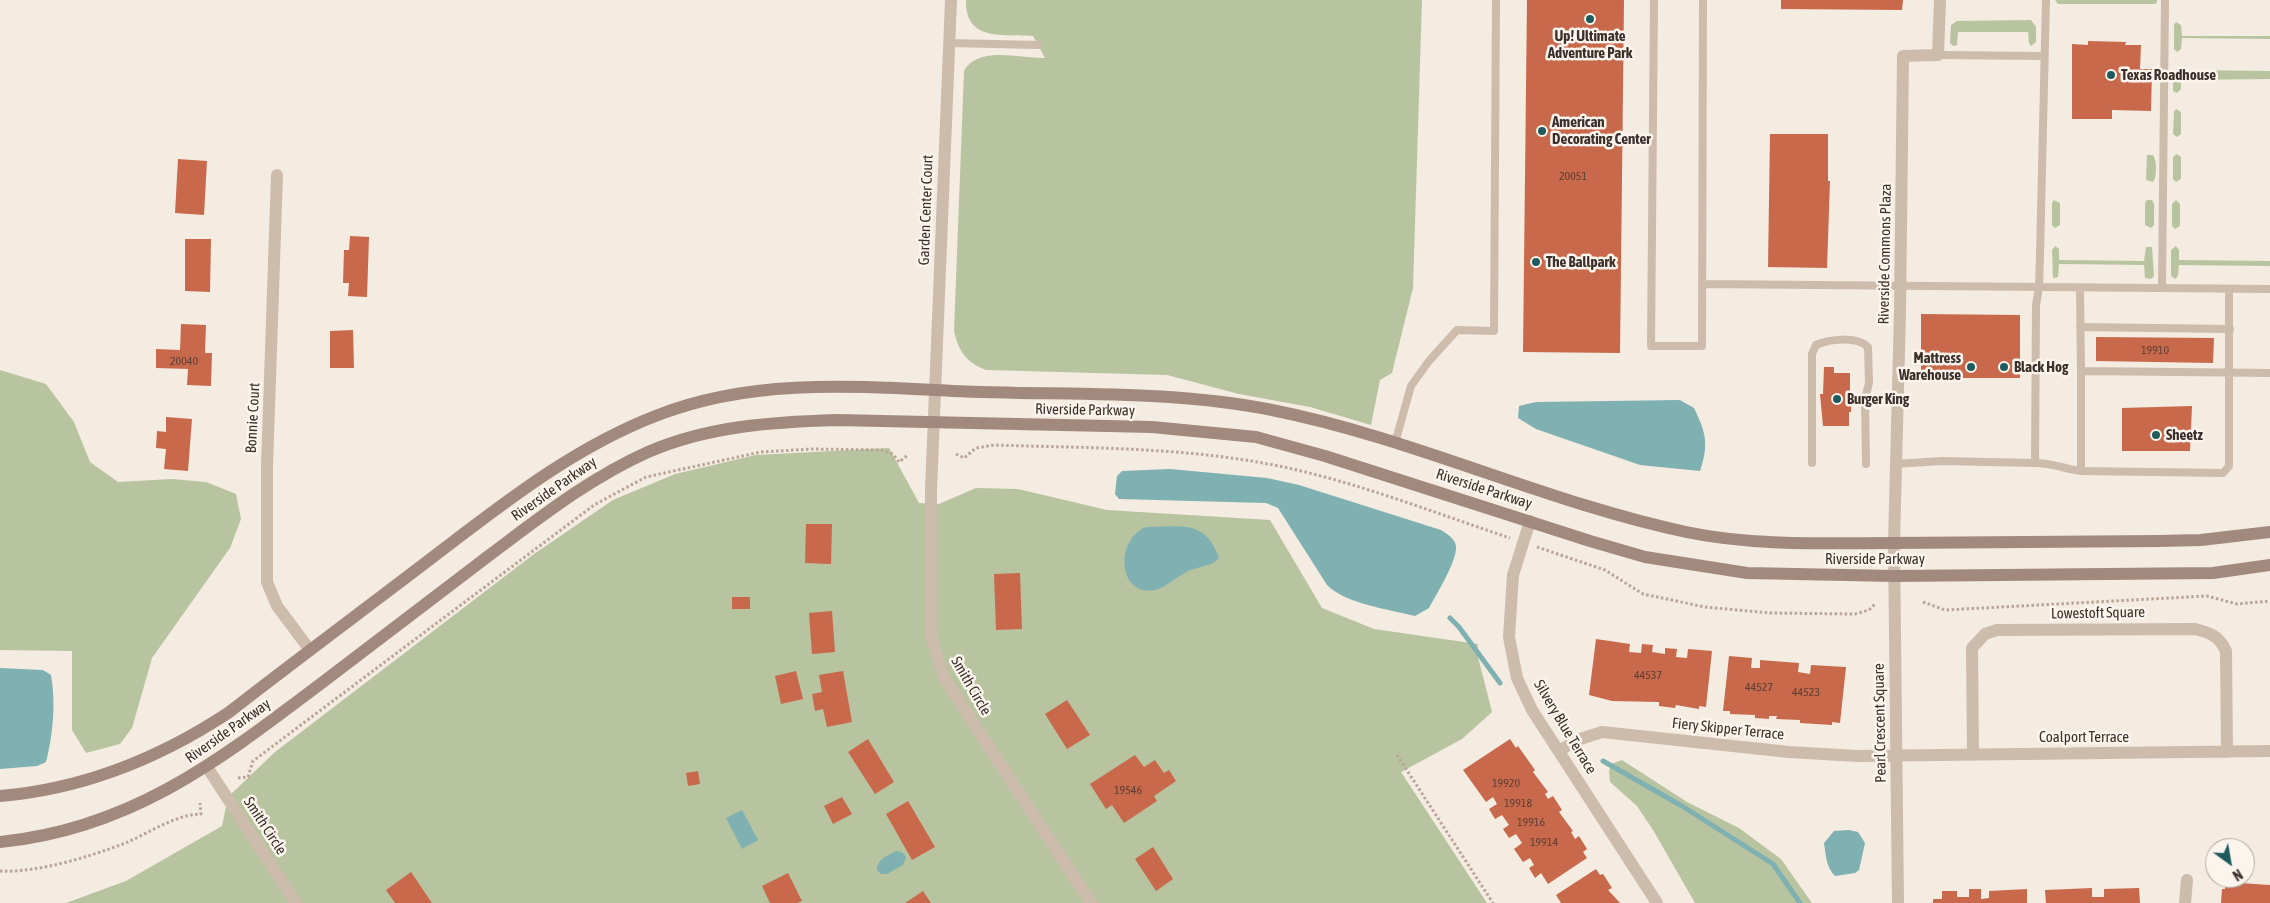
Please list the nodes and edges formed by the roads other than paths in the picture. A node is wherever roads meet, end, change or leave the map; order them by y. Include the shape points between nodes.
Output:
1 (951, 0) edge
2 (1496, 0) edge
3 (1654, 0) edge
4 (1703, 0) edge
5 (1940, 0) edge
6 (2046, 0) edge
7 (2165, 0) edge
8 (950, 43) junction
9 (1038, 45) dead end
10 (1938, 55) junction
11 (2043, 56) junction
12 (277, 175) dead end
13 (1702, 284) junction
14 (1900, 286) junction
15 (2039, 288) junction
16 (2080, 288) junction
17 (2162, 288) junction
18 (2229, 288) junction
19 (2270, 289) edge
20 (2080, 327) junction
21 (2230, 329) junction
22 (2081, 372) junction
23 (2230, 373) junction
24 (2270, 373) edge
25 (936, 390) junction
26 (935, 422) junction
27 (1395, 443) junction
28 (1812, 463) dead end
29 (2035, 463) junction
30 (1866, 464) dead end
31 (1896, 464) junction
32 (2082, 471) junction
33 (1530, 521) junction
34 (2270, 532) edge
35 (1894, 543) junction
36 (2270, 565) edge
37 (1894, 576) junction
38 (310, 650) junction
39 (1559, 751) junction
40 (2227, 752) junction
41 (2270, 752) edge
42 (1973, 754) junction
43 (1897, 755) junction
44 (207, 766) junction
45 (0, 796) edge
46 (0, 842) edge
47 (2187, 880) dead end
48 (296, 903) edge
49 (1091, 903) edge
50 (1657, 903) edge
51 (1898, 903) edge
52 (2185, 903) edge

1 - 8 street, Garden Center Court
2 - 27 lane via 1494,331 1457,330 1429,361 1411,386
3 - 13 lane via 1651,346 1702,346
4 - 13 lane
5 - 10 street
6 - 11 lane
7 - 17 lane
8 - 9 lane
8 - 25 street, Garden Center Court
10 - 11 lane
10 - 14 street, Riverside Commons Plaza via 1903,56
11 - 15 lane
12 - 38 street, Bonnie Court via 267,466 267,582 277,606
13 - 14 lane
14 - 15 lane
14 - 31 street, Riverside Commons Plaza
15 - 16 lane
15 - 29 lane via 2036,305
16 - 17 lane
16 - 20 lane
17 - 18 lane
18 - 19 lane
18 - 21 lane
20 - 21 lane
20 - 22 lane
21 - 23 lane
22 - 23 lane
22 - 32 lane
23 - 24 lane
23 - 32 lane via 2229,466 2223,473
25 - 26 street, Garden Center Court
25 - 27 main road, Riverside Parkway via 1206,400 1300,416
25 - 38 main road, Riverside Parkway via 832,386 780,388 738,394 664,412 586,448 549,472
26 - 33 main road, Riverside Parkway via 1152,427 1256,437
26 - 44 main road, Riverside Parkway via 787,421 731,427 650,452 581,488
26 - 49 street, Smith Circle via 930,608 931,636 937,659 949,686
27 - 35 main road, Riverside Parkway via 1529,487 1688,532 1769,541
28 - 30 lane via 1812,354 1816,345 1824,341 1856,341 1868,346
29 - 31 lane via 1942,461
29 - 32 lane via 2052,463 2065,470
31 - 35 street, Riverside Commons Plaza
33 - 37 main road, Riverside Parkway via 1645,557 1719,570 1778,575
33 - 39 street, Silvery Blue Terrace via 1513,575 1509,637 1517,678 1532,710
34 - 35 main road, Riverside Parkway via 2193,540
35 - 37 street, Pearl Crescent Square
36 - 37 main road, Riverside Parkway via 2213,573
37 - 43 street, Pearl Crescent Square
38 - 45 main road, Riverside Parkway via 228,712 163,751 130,766 68,785
39 - 43 street, Fiery Skipper Terrace via 1577,740 1602,732 1823,755
39 - 50 street, Silvery Blue Terrace
40 - 41 street, Coalport Terrace
40 - 42 street, Coalport Terrace
40 - 42 street, Lowestoft Square via 2226,652 2220,638 2209,632 2195,629 1997,630 1984,634 1972,648
42 - 43 street, Coalport Terrace
43 - 51 street, Pearl Crescent Square
44 - 46 main road, Riverside Parkway via 164,792 84,825
44 - 48 street, Smith Circle
47 - 52 street

